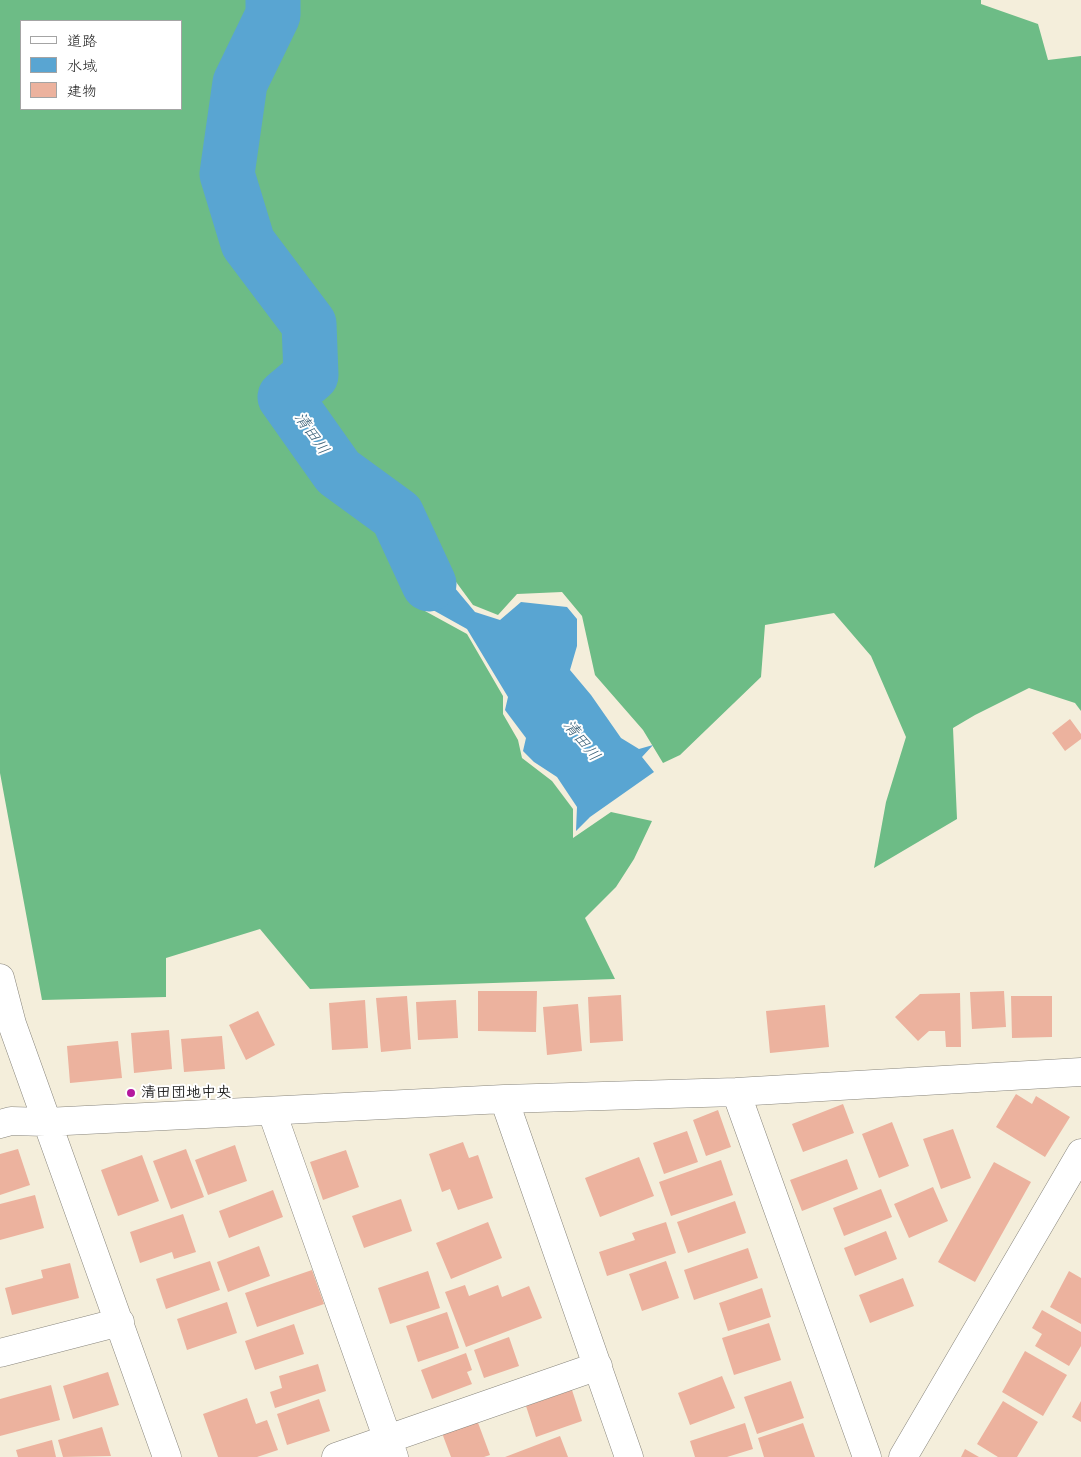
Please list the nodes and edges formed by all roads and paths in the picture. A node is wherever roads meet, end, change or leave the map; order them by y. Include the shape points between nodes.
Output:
1 (0, 978) edge
2 (1081, 1072) edge
3 (736, 1092) junction
4 (504, 1099) junction
5 (272, 1112) junction
6 (46, 1122) junction
7 (0, 1124) edge
8 (1081, 1152) edge
9 (120, 1322) junction
10 (0, 1353) edge
11 (598, 1366) junction
12 (391, 1447) edge
13 (167, 1457) edge
14 (336, 1457) edge
15 (630, 1457) edge
16 (866, 1457) edge
17 (902, 1457) edge

1 - 6 street via 12,1024
2 - 3 street
3 - 4 street
3 - 16 street
4 - 5 street
4 - 11 street
5 - 6 street
5 - 12 street
6 - 7 street via 11,1121
6 - 9 street
8 - 17 street
9 - 10 street
9 - 13 street
11 - 12 street
11 - 15 street
12 - 14 street

